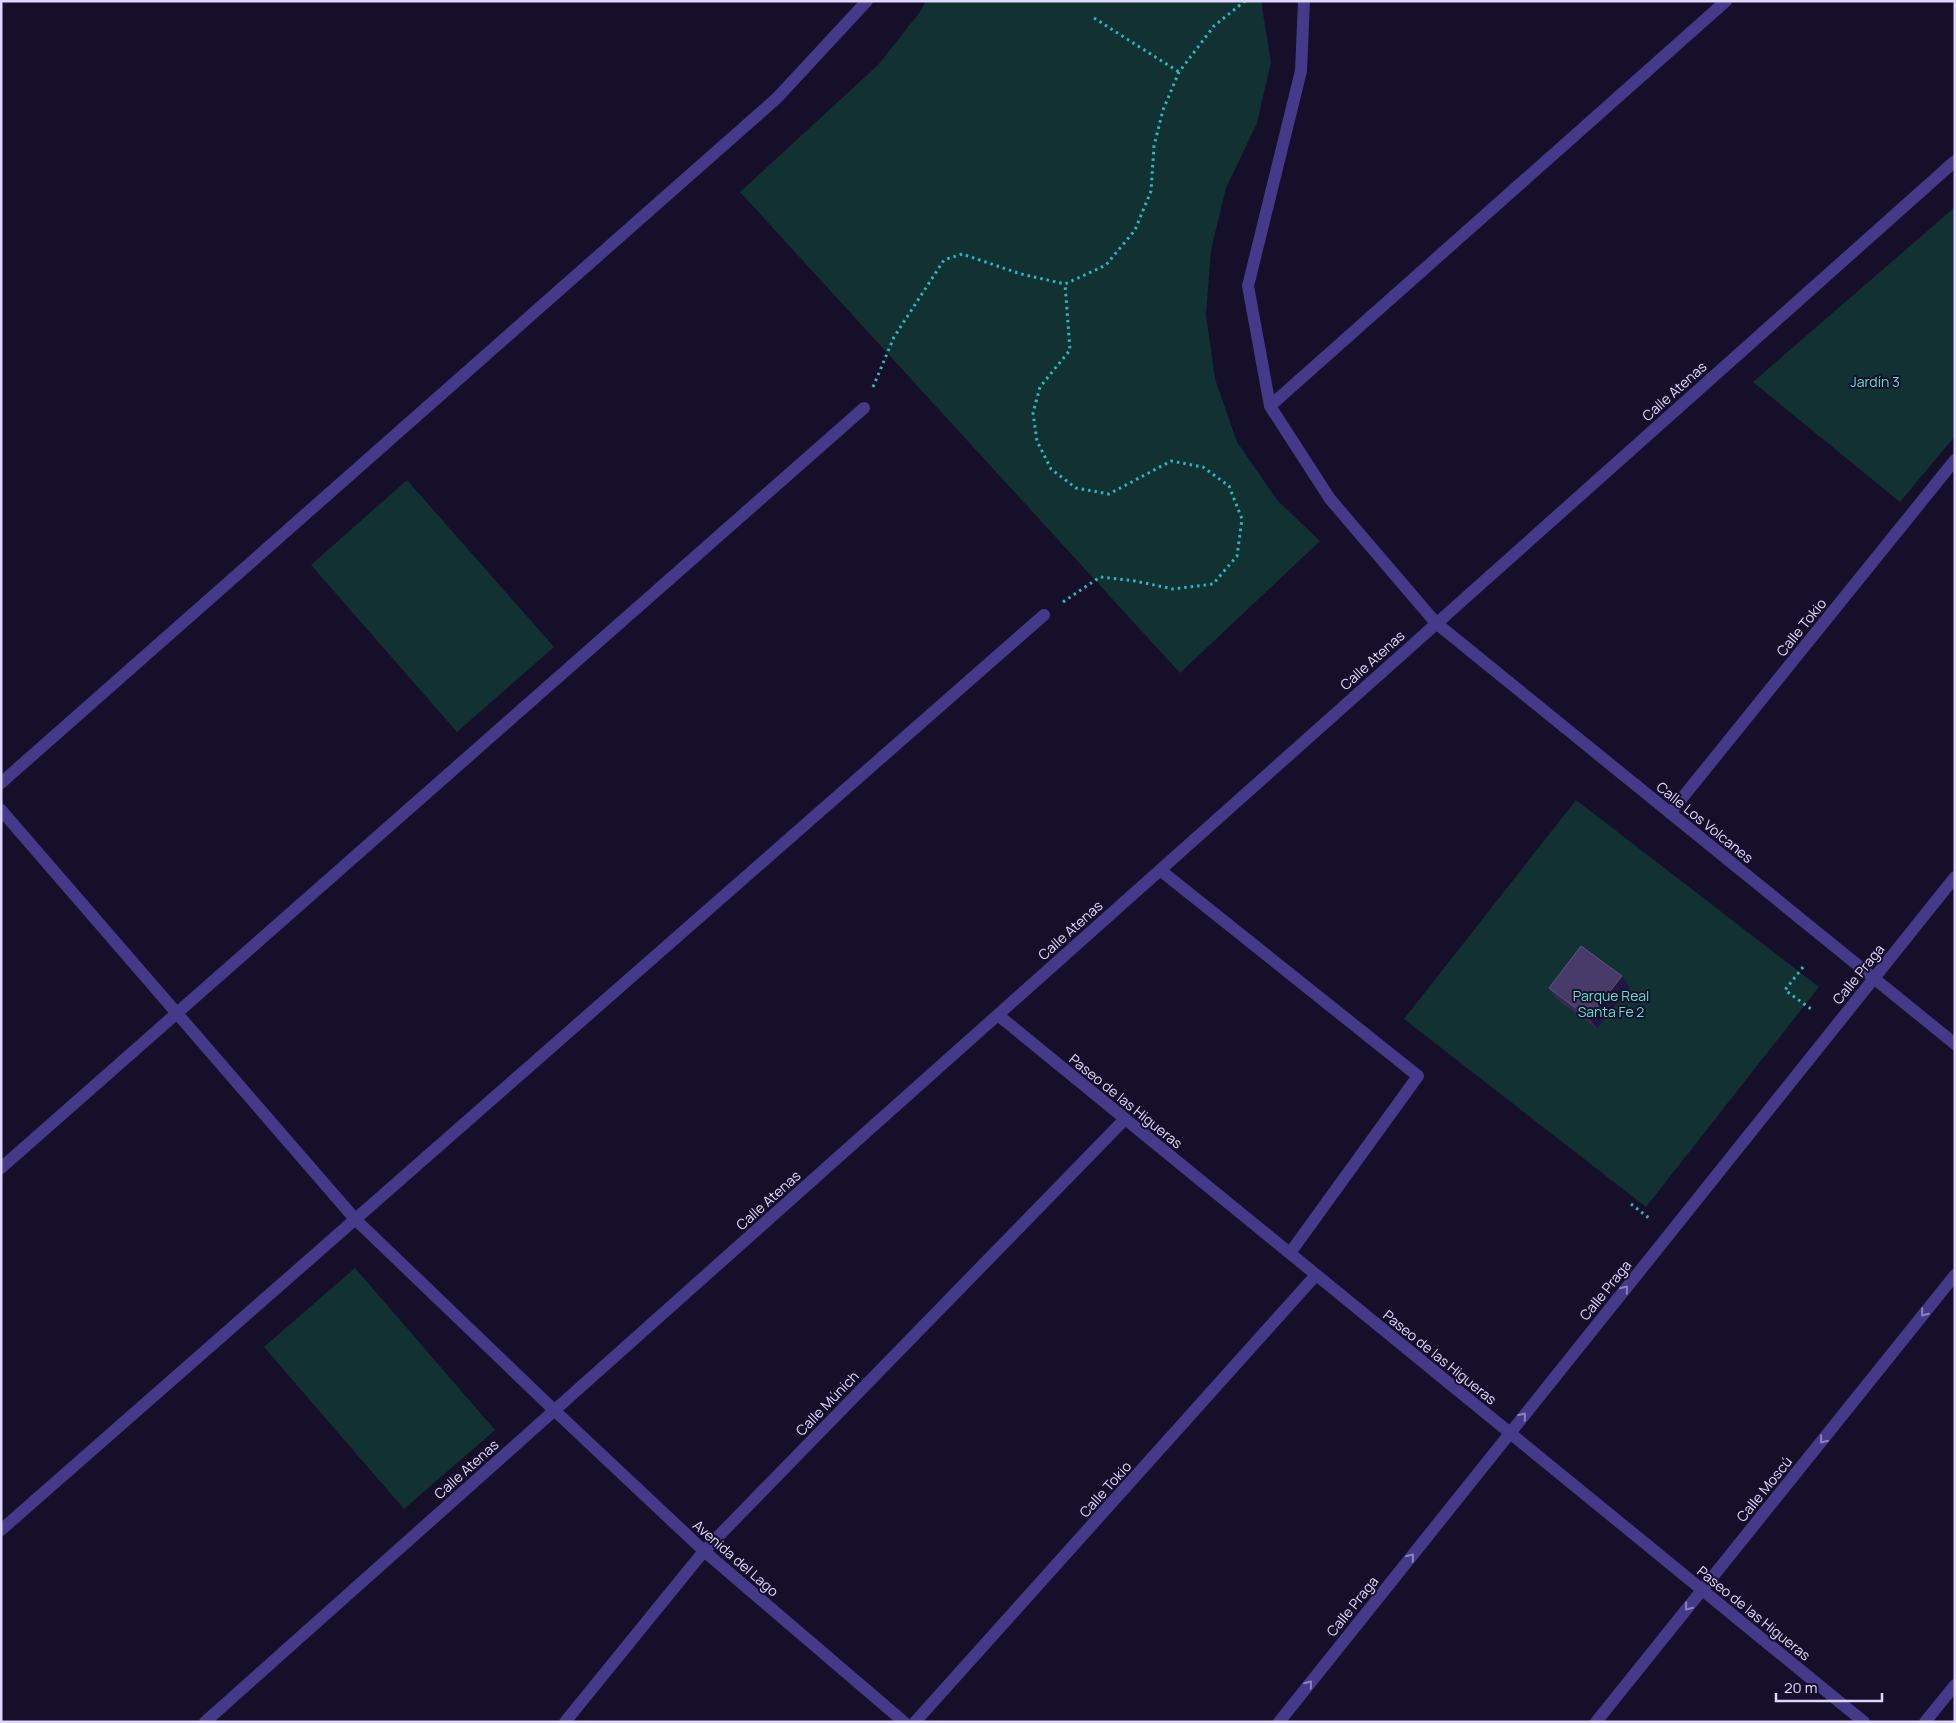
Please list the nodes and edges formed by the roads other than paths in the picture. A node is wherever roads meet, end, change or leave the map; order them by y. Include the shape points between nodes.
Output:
1 (867, 1) edge
2 (1304, 1) edge
3 (1726, 1) edge
4 (1955, 161) edge
5 (1270, 406) junction
6 (864, 408) road end
7 (1955, 460) edge
8 (1044, 615) road end
9 (1436, 623) junction
10 (1, 783) edge
11 (1, 810) edge
12 (1670, 813) junction
13 (1160, 870) junction
14 (1955, 877) edge
15 (1873, 979) junction
16 (176, 1013) junction
17 (998, 1015) junction
18 (1955, 1044) edge
19 (1125, 1119) junction
20 (1, 1168) edge
21 (355, 1219) junction
22 (1290, 1253) junction
23 (1316, 1275) junction
24 (1955, 1275) edge
25 (554, 1410) junction
26 (1510, 1433) junction
27 (1, 1530) edge
28 (704, 1551) junction
29 (1702, 1590) junction
30 (1955, 1686) edge
31 (205, 1722) edge
32 (566, 1722) edge
33 (904, 1722) edge
34 (915, 1722) edge
35 (1279, 1722) edge
36 (1596, 1722) edge
37 (1864, 1722) edge
38 (1925, 1722) edge

1 - 10 street via 777,98
2 - 5 street via 1302,71 1248,286
3 - 5 street
4 - 9 street, Calle Atenas
5 - 9 street, Calle Los Volcanes via 1330,499
6 - 16 street
7 - 12 street, Calle Tokio
8 - 21 street
9 - 12 street, Calle Los Volcanes
9 - 13 street, Calle Atenas
11 - 16 street, Avenida del Lago
12 - 15 street, Calle Los Volcanes
13 - 17 street, Calle Atenas
13 - 22 street via 1418,1076
14 - 15 street, Calle Praga
15 - 18 street, Calle Los Volcanes
26 -> 15 street, Calle Praga
16 - 20 street
16 - 21 street, Avenida del Lago
17 - 19 street, Paseo de las Higueras
17 - 25 street, Calle Atenas
19 - 22 street, Paseo de las Higueras
19 - 28 street, Calle Múnich
21 - 25 street, Avenida del Lago
21 - 27 street
22 - 23 street, Paseo de las Higueras
23 - 26 street, Paseo de las Higueras
23 - 34 street, Calle Tokio
24 -> 29 street, Calle Moscú
25 - 28 street, Avenida del Lago
25 - 31 street, Calle Atenas
26 - 29 street, Paseo de las Higueras
35 -> 26 street, Calle Praga
28 - 32 street, Calle Múnich
28 - 33 street, Avenida del Lago
29 -> 36 street, Calle Moscú
29 - 37 street, Paseo de las Higueras
30 - 38 street

